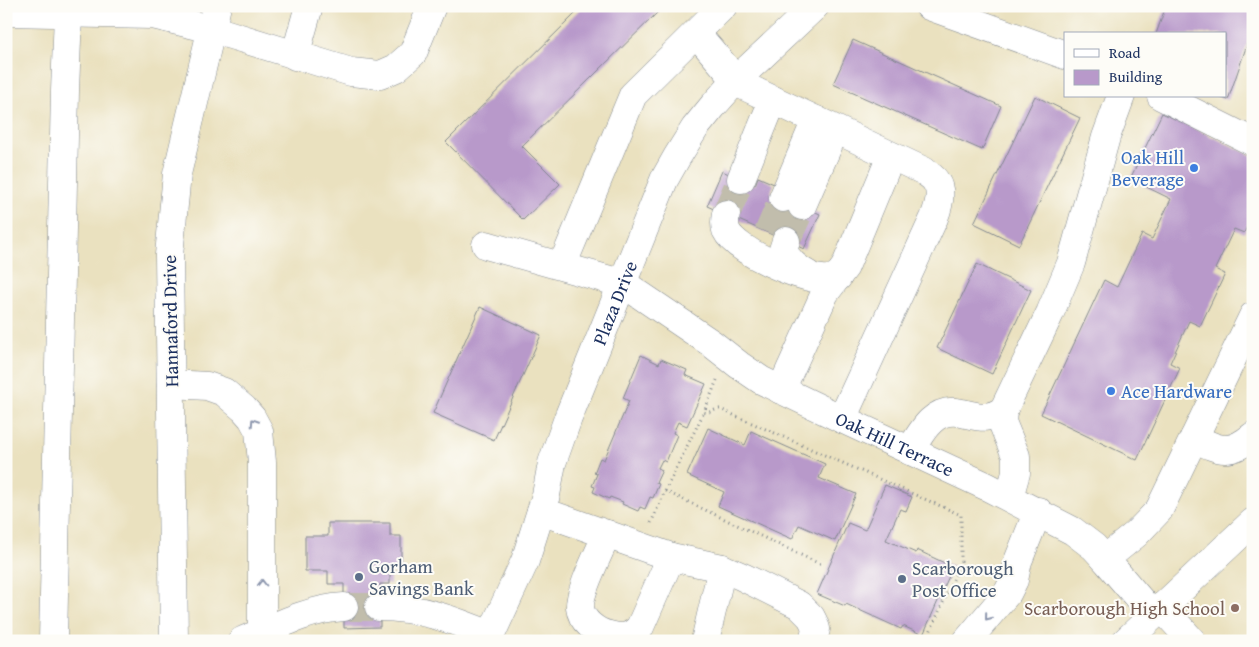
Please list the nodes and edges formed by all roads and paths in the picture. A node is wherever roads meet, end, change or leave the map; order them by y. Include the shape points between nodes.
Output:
1 (309, 6) edge
2 (432, 6) edge
3 (723, 6) edge
4 (815, 6) edge
5 (928, 6) edge
6 (62, 11) edge
7 (6, 12) edge
8 (214, 18) edge
9 (696, 33) junction
10 (1064, 55) edge
11 (295, 56) junction
12 (736, 80) junction
13 (1120, 98) edge
14 (1165, 98) edge
15 (773, 100) junction
16 (825, 125) junction
17 (1253, 142) edge
18 (891, 156) junction
19 (741, 179) tunnel mouth
20 (792, 202) tunnel mouth
21 (726, 214) tunnel mouth
22 (486, 245) dead end
23 (562, 266) junction
24 (825, 278) junction
25 (624, 284) junction
26 (1253, 316) edge
27 (718, 377) dead end
28 (171, 384) junction
29 (781, 390) junction
30 (1003, 411) junction
31 (704, 412) junction
32 (842, 419) junction
33 (1253, 436) edge
34 (1194, 438) junction
35 (910, 450) junction
36 (666, 491) junction
37 (1009, 497) junction
38 (1038, 511) junction
39 (541, 512) junction
40 (1253, 522) edge
41 (649, 525) dead end
42 (607, 534) junction
43 (671, 557) junction
44 (1105, 559) junction
45 (820, 564) dead end
46 (722, 568) junction
47 (344, 608) tunnel mouth
48 (380, 608) tunnel mouth
49 (1157, 611) junction
50 (252, 636) edge
51 (489, 638) edge
52 (53, 641) edge
53 (174, 641) edge
54 (705, 641) edge
55 (813, 641) edge
56 (926, 641) edge
57 (967, 641) edge
58 (1126, 641) edge
59 (1192, 641) edge

1 - 11 street
2 - 11 street via 413,53 396,68 380,75 351,72
3 - 9 street
4 - 12 street, Plaza Drive
5 - 10 street
6 - 7 street
6 - 8 street
6 - 52 street via 65,91
8 - 11 street
8 - 28 street, Hannaford Drive via 177,174 169,254
9 - 12 street
9 - 23 street via 633,95
12 - 15 street
12 - 25 street, Plaza Drive via 695,128 664,180
13 - 30 street via 1070,263
14 - 17 street
15 - 16 street
15 - 19 street
16 - 18 street
16 - 20 street
18 - 24 street via 845,267
18 - 32 street via 924,171 937,182 938,206
21 - 24 street via 726,230 748,252 778,246 802,276
22 - 23 street, Oak Hill Terrace
23 - 25 street, Oak Hill Terrace
24 - 29 street via 825,293
25 - 29 street, Oak Hill Terrace via 761,380
25 - 39 street, Plaza Drive via 568,418 552,463
26 - 34 street
27 - 31 path
50 -> 28 street via 262,462 259,431 244,409 224,392 207,386
28 - 53 street, Hannaford Drive
29 - 32 street, Oak Hill Terrace
30 - 35 street via 990,418 945,412 923,428
30 - 37 street via 1002,422 1016,456 1016,473
31 - 36 path
31 - 56 path via 720,409 961,515 961,562
32 - 35 street, Oak Hill Terrace
33 - 34 street via 1233,449 1221,449
34 - 44 street via 1159,510
35 - 37 street, Oak Hill Terrace
36 - 41 path
36 - 45 path
37 - 38 street, Oak Hill Terrace
38 - 44 street, Oak Hill Terrace via 1073,531
38 -> 57 street via 1008,592
39 - 42 street
39 - 51 street, Plaza Drive via 525,561
40 - 49 street
42 - 43 street
42 - 43 street via 580,606 585,622 608,635 626,637 640,627
43 - 46 street
44 - 49 street, Oak Hill Terrace
46 - 54 street
46 - 55 street via 799,605 814,623
47 - 50 street via 298,617
48 - 51 street via 395,598 416,604
49 - 58 street
49 - 59 street, Oak Hill Terrace

